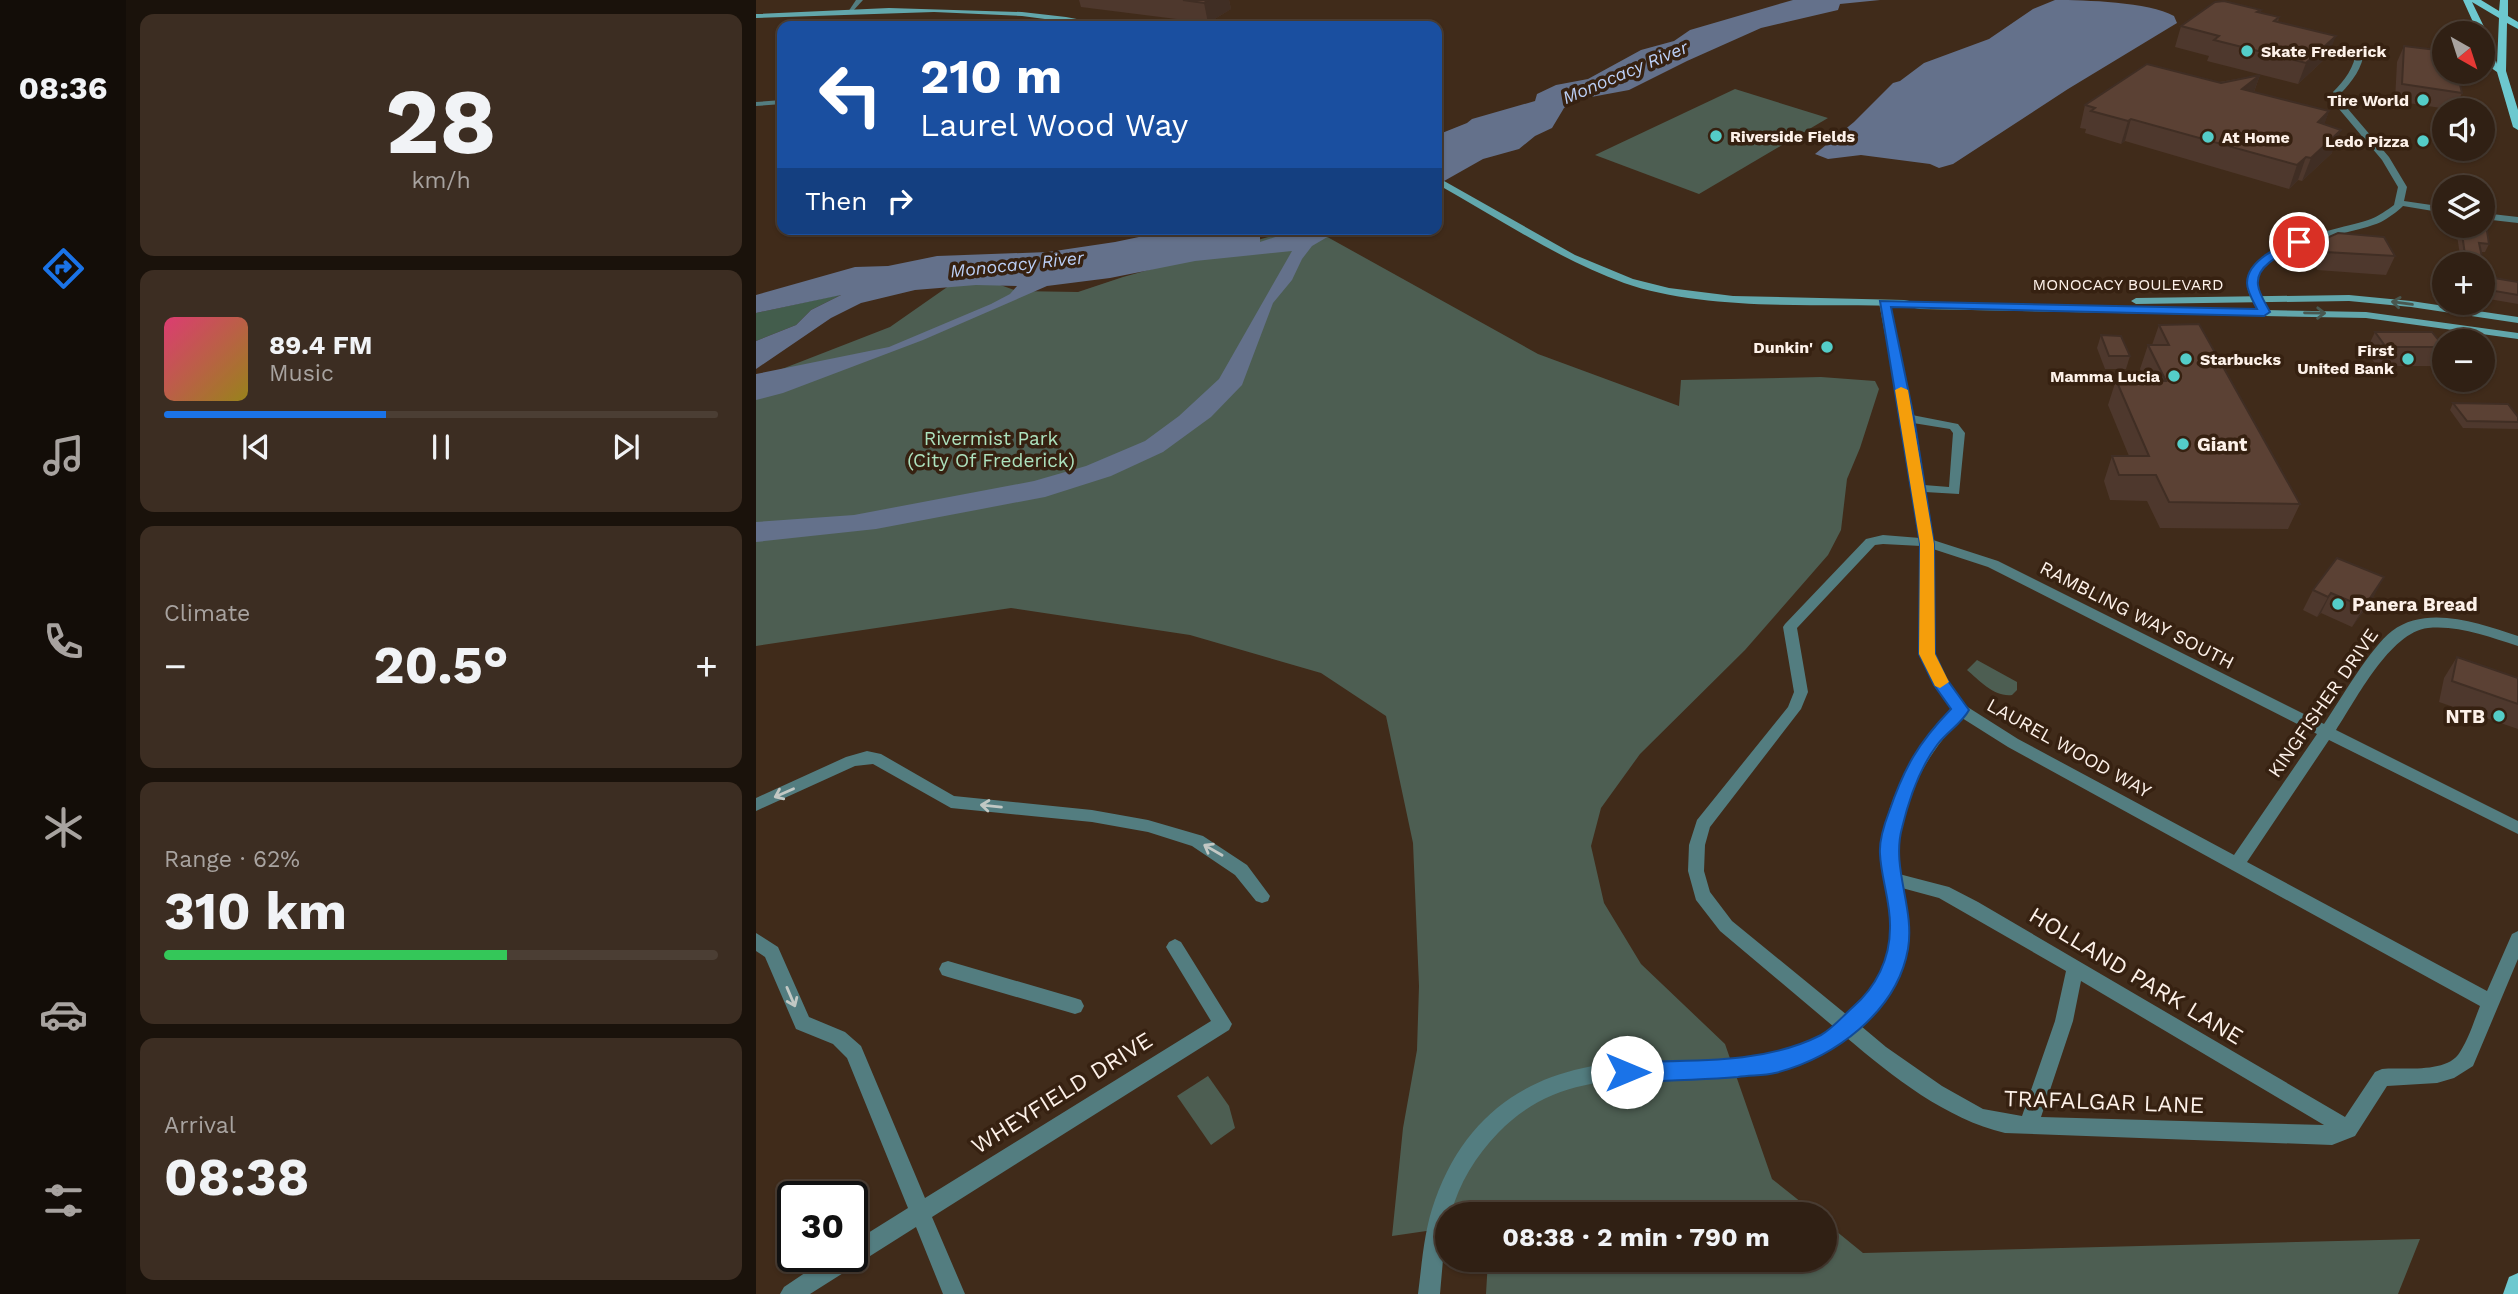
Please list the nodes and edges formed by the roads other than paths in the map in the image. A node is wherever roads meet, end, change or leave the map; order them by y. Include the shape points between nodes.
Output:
1 (860, 0) edge
2 (2467, 0) edge
3 (2475, 0) edge
4 (2504, 0) edge
5 (850, 10) junction
6 (756, 16) edge
7 (2501, 16) junction
8 (1078, 21) edge
9 (2477, 21) edge
10 (2518, 26) edge
11 (2360, 51) dead end
12 (2496, 68) edge
13 (2501, 71) junction
14 (777, 102) edge
15 (756, 104) edge
16 (2518, 127) edge
17 (1442, 183) edge
18 (2400, 203) junction
19 (2432, 208) edge
20 (2495, 217) edge
21 (2518, 220) edge
22 (2258, 299) junction
23 (1884, 303) junction
24 (1905, 303) junction
25 (2264, 312) junction
26 (2518, 320) edge
27 (2518, 335) edge
28 (1907, 418) junction
29 (1918, 488) junction
30 (1927, 544) junction
31 (2518, 642) edge
32 (1961, 710) junction
33 (2327, 731) junction
34 (756, 805) edge
35 (2518, 828) edge
36 (2237, 864) junction
37 (1893, 879) junction
38 (1262, 896) dead end
39 (2518, 939) edge
40 (756, 942) edge
41 (1175, 947) dead end
42 (2075, 969) junction
43 (948, 970) dead end
44 (2490, 1002) junction
45 (1075, 1006) dead end
46 (1848, 1026) junction
47 (2028, 1126) junction
48 (2348, 1129) junction
49 (921, 1213) junction
50 (868, 1246) edge
51 (825, 1272) edge
52 (2518, 1286) edge
53 (790, 1294) edge
54 (954, 1294) edge
55 (1429, 1294) edge
56 (2516, 1294) edge

1 - 5 street
2 - 9 main road
3 - 7 main road
4 - 7 main road
5 - 6 main road
5 - 8 main road via 974,10
7 - 10 main road
7 - 13 main road
11 - 18 street via 2361,62 2337,92 2338,103 2395,168 2402,180
12 - 13 main road
13 - 16 main road
14 - 15 street
17 - 23 main road, MONOCACY BOULEVARD via 1594,267 1629,281 1669,291 1753,300
18 - 19 street
18 - 22 street via 2375,222 2275,253 2255,273 2252,284
20 - 21 street
22 - 24 main road, MONOCACY BOULEVARD via 1916,299
22 - 25 street
26 -> 22 main road, MONOCACY BOULEVARD via 2389,301
23 - 24 main road, MONOCACY BOULEVARD
23 - 28 street, LAUREL WOOD WAY
24 - 25 main road, MONOCACY BOULEVARD
25 -> 27 main road, MONOCACY BOULEVARD via 2391,316
28 - 29 street, LAUREL WOOD WAY
28 - 29 street via 1954,426 1959,433 1955,491
29 - 30 street, LAUREL WOOD WAY
30 - 32 street, LAUREL WOOD WAY via 1927,654 1939,681
30 - 33 street, RAMBLING WAY SOUTH via 1979,557
30 - 46 street, TRAFALGAR LANE via 1871,542 1790,627 1801,692 1794,709 1703,825 1697,845 1696,871 1702,895 1726,926
31 - 33 street, KINGFISHER DRIVE via 2444,624 2406,630 2381,653
32 - 36 street, LAUREL WOOD WAY
32 - 37 street via 1933,738 1910,774 1892,829
33 - 35 street, RAMBLING WAY SOUTH
33 - 36 street, KINGFISHER DRIVE
38 -> 34 street via 1241,870 1197,841 1092,816 951,802 876,758 851,761
36 - 44 street, LAUREL WOOD WAY
37 - 42 street, HOLLAND PARK LANE via 1943,892
37 - 46 street via 1900,925 1898,950 1873,1003
39 - 44 street
40 -> 49 street via 772,952 802,1023 839,1038 854,1052
41 - 49 street, WHEYFIELD DRIVE via 1223,1024
42 - 47 street via 2064,1021
42 - 48 street, HOLLAND PARK LANE
43 - 45 street
44 - 48 street via 2466,1060 2457,1069 2382,1078
46 - 47 street, TRAFALGAR LANE via 1910,1075 1980,1118
46 - 55 street via 1830,1041 1775,1063 1584,1075 1549,1086 1508,1109 1487,1128 1445,1199 1433,1246
47 - 48 street, TRAFALGAR LANE via 2332,1135
49 - 50 street, WHEYFIELD DRIVE
49 - 54 street
51 - 53 street, WHEYFIELD DRIVE
52 - 56 main road

